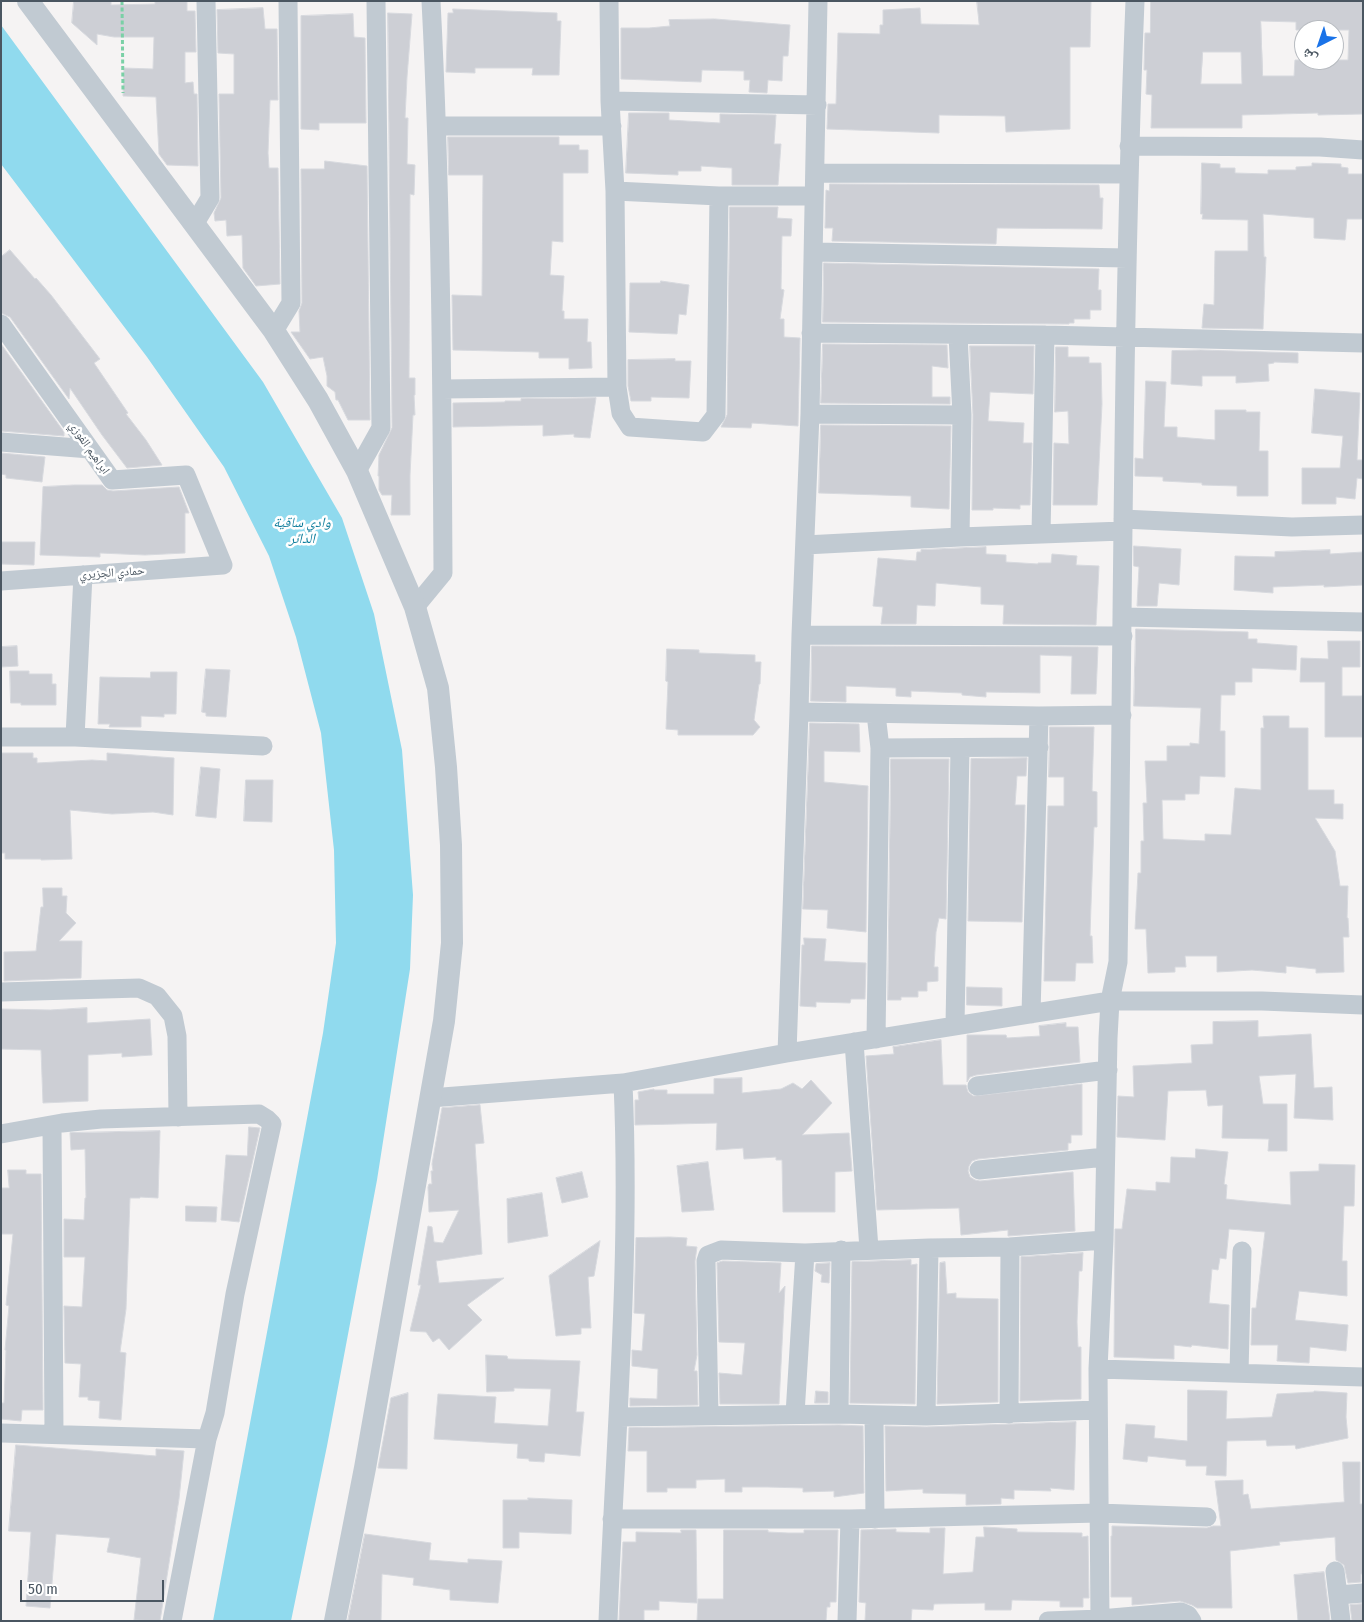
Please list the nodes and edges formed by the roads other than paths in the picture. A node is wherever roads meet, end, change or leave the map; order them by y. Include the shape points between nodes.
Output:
1 (28, 1) edge
2 (206, 1) edge
3 (288, 1) edge
4 (376, 1) edge
5 (431, 1) edge
6 (609, 1) edge
7 (818, 1) edge
8 (1136, 1) edge
9 (610, 101) junction
10 (817, 105) junction
11 (437, 126) junction
12 (612, 126) junction
13 (1129, 146) junction
14 (1363, 150) edge
15 (815, 173) junction
16 (1129, 174) junction
17 (615, 191) junction
18 (719, 196) junction
19 (814, 196) junction
20 (195, 223) junction
21 (814, 252) junction
22 (1127, 258) junction
23 (1, 324) edge
24 (274, 331) junction
25 (811, 333) junction
26 (958, 335) junction
27 (1045, 335) junction
28 (1127, 338) junction
29 (1363, 343) edge
30 (617, 387) junction
31 (442, 389) junction
32 (810, 414) junction
33 (962, 415) junction
34 (1, 442) edge
35 (90, 449) junction
36 (357, 471) junction
37 (1363, 524) edge
38 (1123, 525) junction
39 (1041, 534) junction
40 (960, 537) junction
41 (805, 545) junction
42 (223, 565) joint
43 (84, 575) junction
44 (1, 581) edge
45 (415, 607) junction
46 (1122, 617) junction
47 (1363, 622) edge
48 (801, 635) junction
49 (1123, 636) junction
50 (800, 712) junction
51 (876, 714) junction
52 (1122, 715) junction
53 (1039, 716) junction
54 (1, 737) edge
55 (75, 737) junction
56 (263, 746) dead end
57 (1039, 747) junction
58 (880, 748) junction
59 (960, 748) junction
60 (1, 992) edge
61 (1110, 1001) junction
62 (1363, 1006) edge
63 (1031, 1014) junction
64 (955, 1025) junction
65 (876, 1038) junction
66 (854, 1042) junction
67 (787, 1053) junction
68 (1108, 1070) junction
69 (623, 1083) junction
70 (977, 1086) dead end
71 (430, 1098) junction
72 (178, 1117) junction
73 (52, 1125) junction
74 (1, 1134) edge
75 (1106, 1157) junction
76 (979, 1170) dead end
77 (1104, 1240) junction
78 (1010, 1247) junction
79 (929, 1248) junction
80 (870, 1249) junction
81 (841, 1250) junction
82 (1242, 1252) dead end
83 (805, 1253) junction
84 (1098, 1369) junction
85 (1239, 1373) junction
86 (1363, 1377) edge
87 (1098, 1410) junction
88 (795, 1414) junction
89 (839, 1414) junction
90 (1009, 1414) junction
91 (709, 1415) junction
92 (874, 1416) junction
93 (926, 1416) junction
94 (619, 1417) junction
95 (1, 1433) edge
96 (54, 1434) junction
97 (208, 1438) junction
98 (1099, 1512) junction
99 (1207, 1517) dead end
100 (612, 1519) junction
101 (850, 1519) junction
102 (874, 1519) junction
103 (1334, 1571) dead end
104 (1363, 1594) edge
105 (1338, 1596) junction
106 (1100, 1620) edge
107 (172, 1621) edge
108 (335, 1621) edge
109 (608, 1621) edge
110 (847, 1621) edge
111 (1048, 1621) edge
112 (1192, 1621) edge
113 (1341, 1621) edge

1 - 20 street
2 - 20 street via 210,198
3 - 24 street via 291,303
4 - 36 street via 381,428
5 - 11 street
6 - 9 street
7 - 10 street
8 - 13 street
9 - 10 street
9 - 12 street
10 - 15 street
11 - 12 street
11 - 31 street
12 - 17 street
13 - 14 street
13 - 16 street
15 - 16 street
15 - 19 street
16 - 22 street
17 - 18 street
17 - 30 street
18 - 19 street
18 - 30 street via 716,415 703,432 630,427 621,413
19 - 21 street
20 - 24 street
21 - 22 street
21 - 25 street
22 - 28 street
23 - 35 street, ابراهيم الفوزي
24 - 36 street via 318,400
25 - 26 street
25 - 32 street
26 - 27 street
26 - 33 street
27 - 28 street
27 - 39 street
28 - 29 street
28 - 38 street
30 - 31 street
31 - 45 street via 443,573
32 - 33 street
32 - 41 street
33 - 40 street
34 - 35 street
35 - 42 street, ابراهيم الفوزي via 112,480 186,475
36 - 45 street
37 - 38 street via 1292,527
38 - 39 street
38 - 46 street
39 - 40 street
40 - 41 street
41 - 48 street
42 - 43 street, حمادي الجزيري
43 - 44 street, حمادي الجزيري
43 - 55 street
45 - 71 street via 438,688 453,894 444,1021
46 - 47 street
46 - 49 street
48 - 49 street
48 - 50 street
49 - 52 street
50 - 51 street
50 - 67 street
51 - 53 street
51 - 58 street
52 - 53 street
52 - 61 street via 1118,962
53 - 57 street
54 - 55 street
55 - 56 street
57 - 59 street
57 - 63 street
58 - 59 street
58 - 65 street
59 - 64 street
60 - 72 street via 139,988 157,996 173,1016 177,1036
61 - 62 street via 1262,1001
61 - 63 street
61 - 68 street
63 - 64 street
64 - 65 street
65 - 66 street
66 - 67 street
66 - 80 street
67 - 69 street
68 - 70 street
68 - 75 street
69 - 71 street
69 - 94 street via 625,1263
71 - 108 street
72 - 73 street via 101,1119
72 - 97 street via 259,1114 272,1124
73 - 74 street
73 - 96 street
75 - 76 street
75 - 77 street
77 - 78 street
77 - 84 street
78 - 79 street
78 - 90 street
79 - 80 street
79 - 93 street
80 - 81 street
81 - 83 street
81 - 89 street
82 - 85 street
83 - 88 street
83 - 91 street via 721,1250 708,1255
84 - 85 street
84 - 87 street
85 - 86 street
87 - 90 street
87 - 98 street
88 - 89 street
88 - 91 street
89 - 92 street
90 - 93 street
91 - 94 street
92 - 93 street
92 - 102 street
94 - 100 street
95 - 96 street
96 - 97 street
97 - 107 street
98 - 99 street
98 - 102 street
98 - 106 street
100 - 101 street
100 - 109 street
101 - 102 street
101 - 110 street
103 - 105 street
104 - 105 street
105 - 113 street
106 - 111 street
106 - 112 street via 1181,1612

